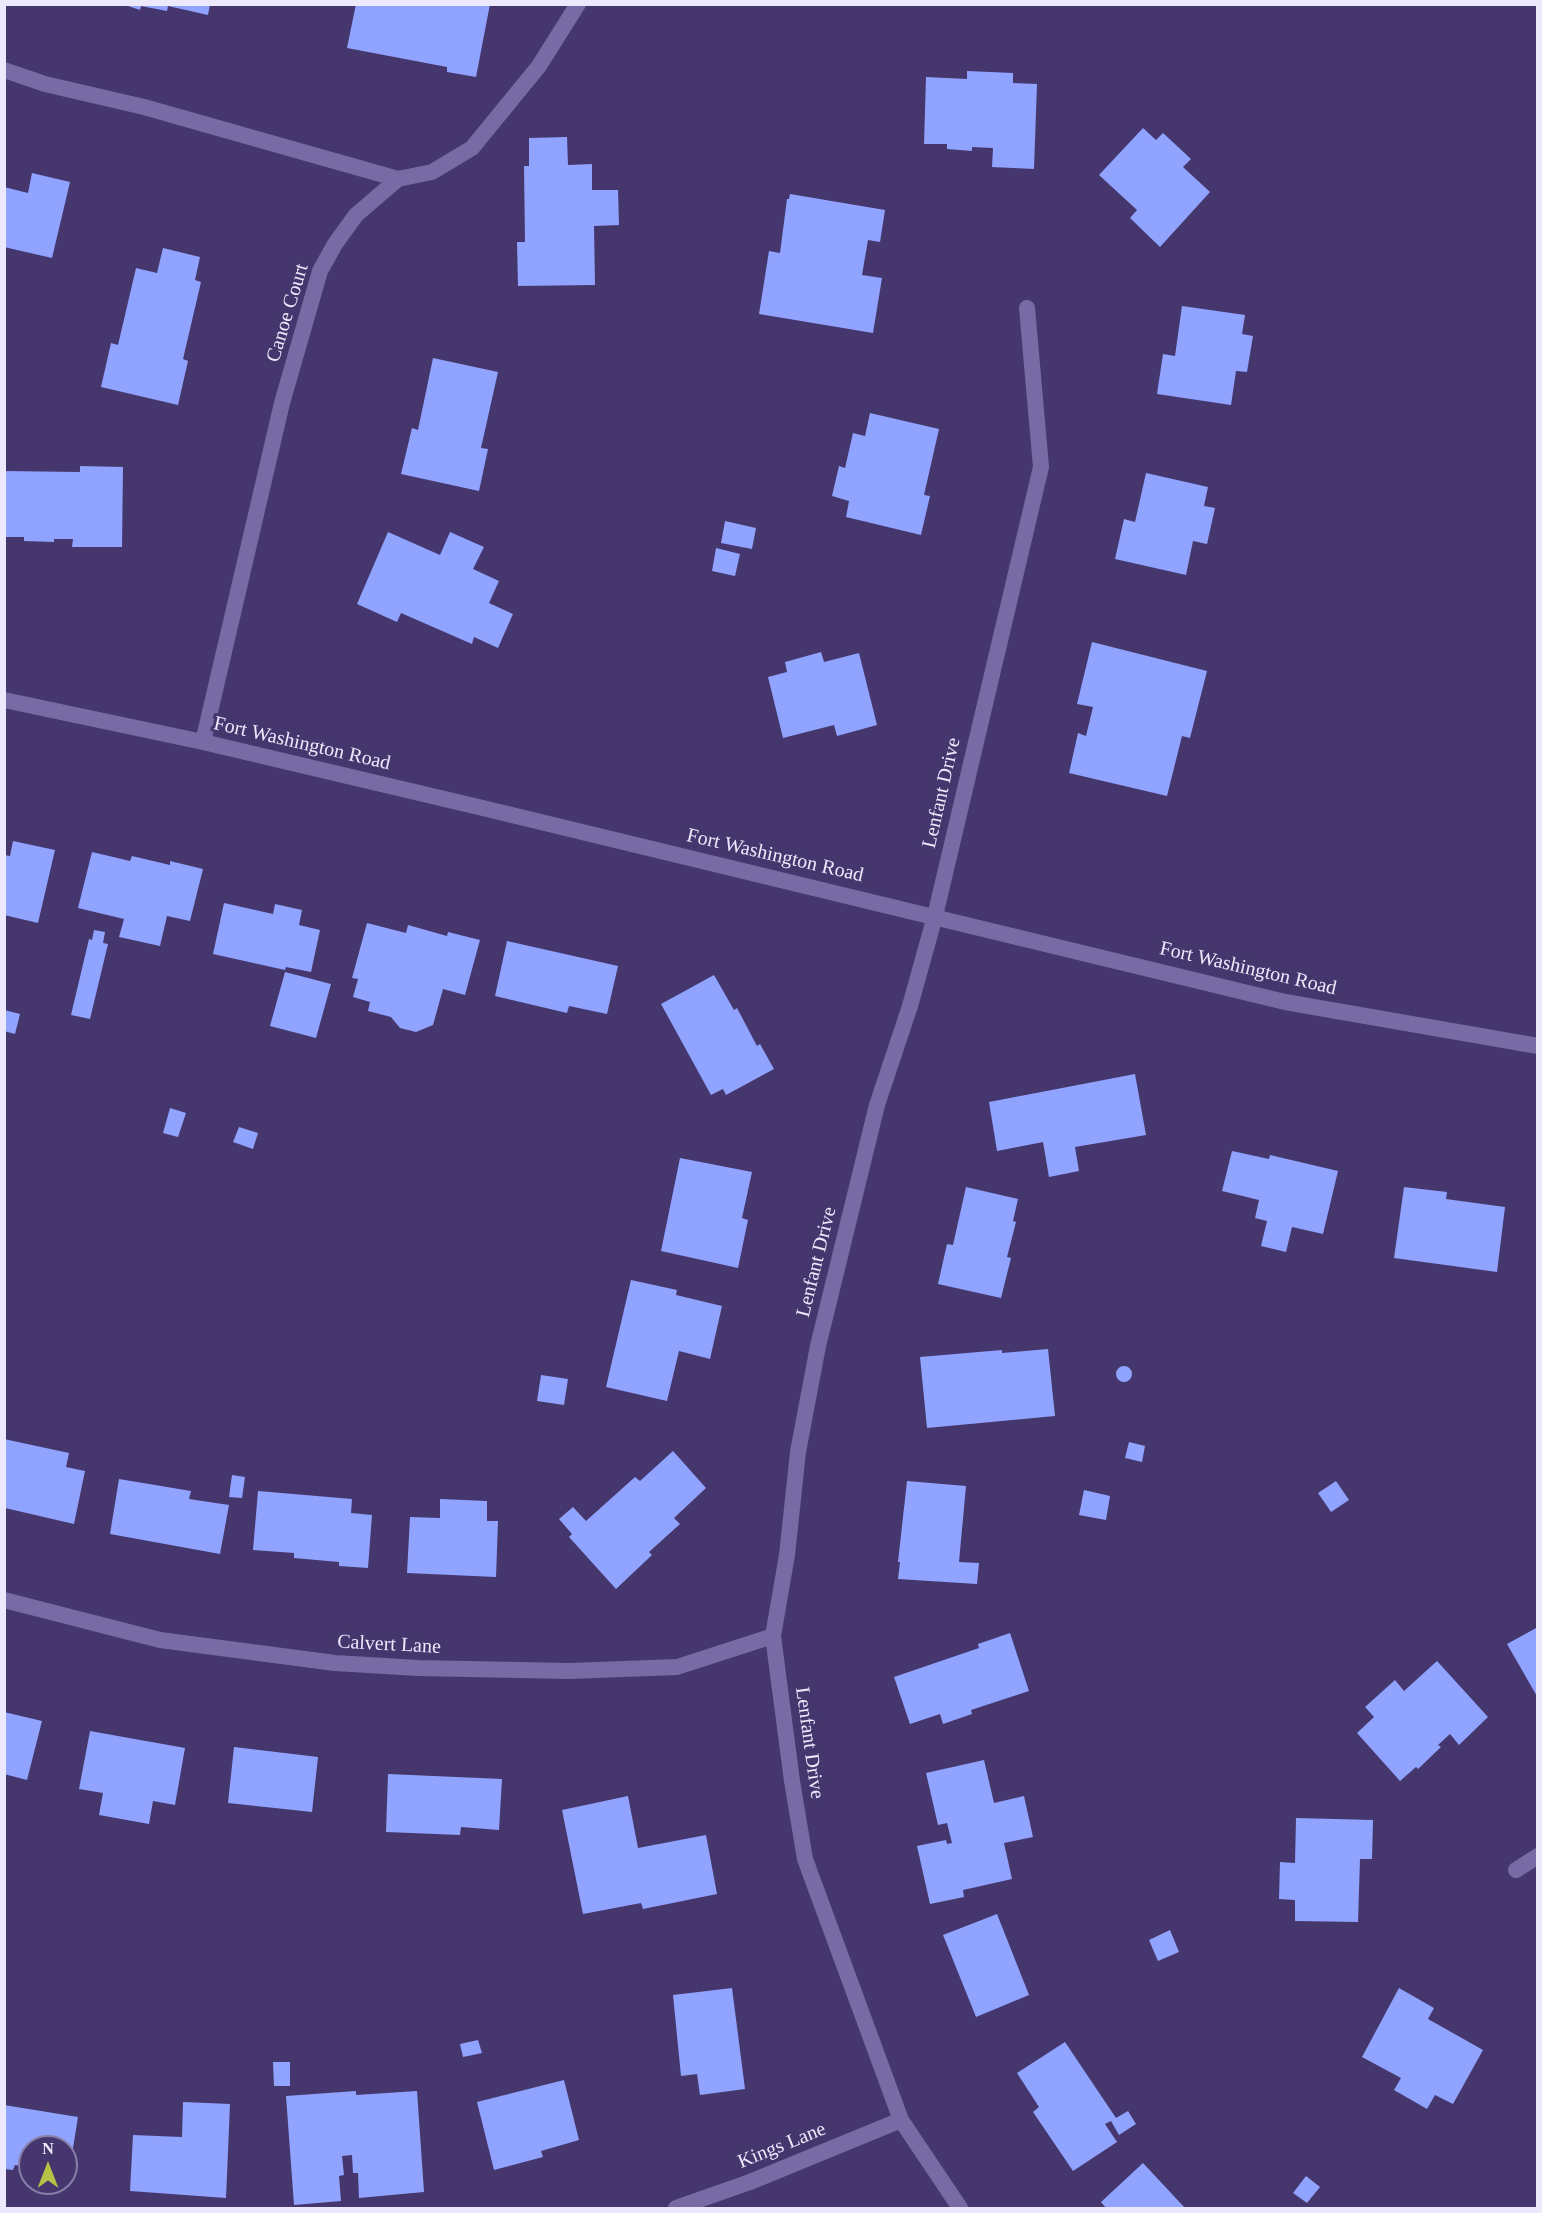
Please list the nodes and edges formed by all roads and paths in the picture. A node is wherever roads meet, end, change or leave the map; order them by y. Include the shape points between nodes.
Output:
1 (578, 4) edge
2 (4, 70) edge
3 (398, 179) junction
4 (1027, 308) dead end
5 (4, 700) edge
6 (203, 742) junction
7 (935, 916) junction
8 (1538, 1046) edge
9 (4, 1600) edge
10 (773, 1636) junction
11 (1538, 1856) edge
12 (1516, 1870) dead end
13 (902, 2120) junction
14 (676, 2208) edge
15 (960, 2208) edge

1 - 3 street via 539,66 472,148 432,172
2 - 3 street
3 - 6 street, Canoe Court via 356,216 320,272 282,403
4 - 7 street, Lenfant Drive via 1041,467
5 - 6 street, Fort Washington Road
6 - 7 street, Fort Washington Road
7 - 8 street, Fort Washington Road via 1285,1002
7 - 10 street, Lenfant Drive via 877,1105 818,1346 798,1452
9 - 10 street, Calvert Lane via 160,1640 335,1663 418,1668 569,1671 677,1667
10 - 13 street, Lenfant Drive via 805,1859
11 - 12 street
13 - 14 street, Kings Lane
13 - 15 street, Lenfant Drive

